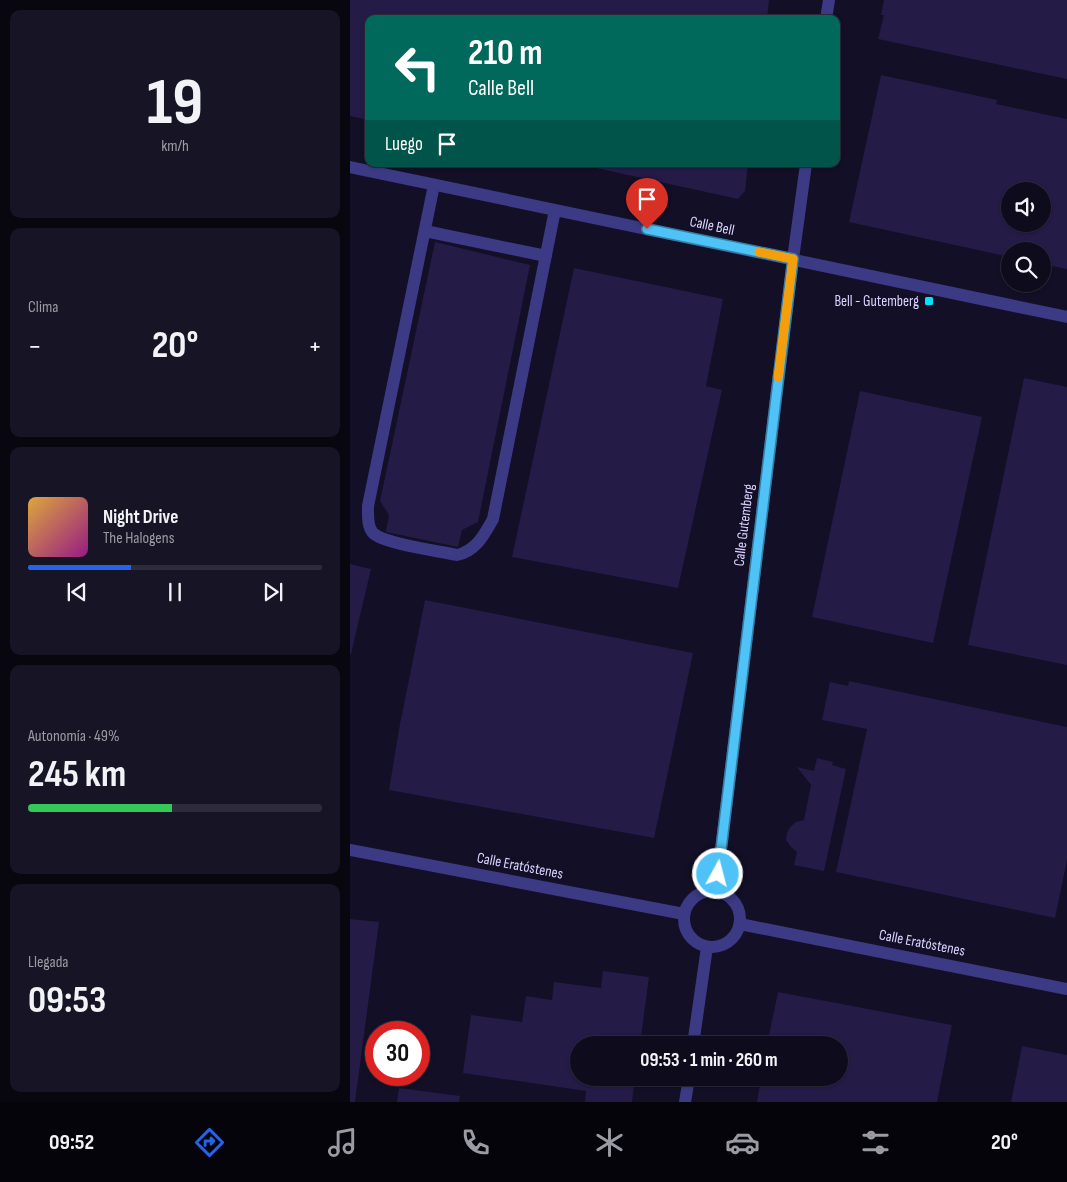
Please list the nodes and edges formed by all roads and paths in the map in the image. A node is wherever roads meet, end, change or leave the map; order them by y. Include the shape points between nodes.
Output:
1 (829, 0) edge
2 (827, 15) edge
3 (350, 167) edge
4 (806, 167) edge
5 (434, 186) junction
6 (555, 210) junction
7 (424, 231) junction
8 (546, 256) junction
9 (793, 259) junction
10 (1067, 317) edge
11 (350, 850) edge
12 (716, 891) junction
13 (684, 914) junction
14 (740, 924) junction
15 (707, 947) junction
16 (1067, 989) edge
17 (694, 1036) edge
18 (687, 1086) edge
19 (685, 1102) edge

1 - 2 street
3 - 5 street, Calle Bell
4 - 9 street, Calle Gutemberg
5 - 6 street, Calle Bell
5 - 7 street
6 - 8 street
6 - 9 street, Calle Bell
7 - 8 street
7 - 8 street via 368,506 372,532 383,540 457,555 467,553 487,530 493,519
9 - 10 street, Calle Bell
9 - 12 street, Calle Gutemberg
11 - 13 street, Calle Eratóstenes
12 - 13 street via 697,895 689,901
12 - 14 street via 732,899 740,915
13 - 15 street via 685,930 690,938
14 - 15 street via 738,932 725,945
14 - 16 street, Calle Eratóstenes
15 - 17 street
18 - 19 street

